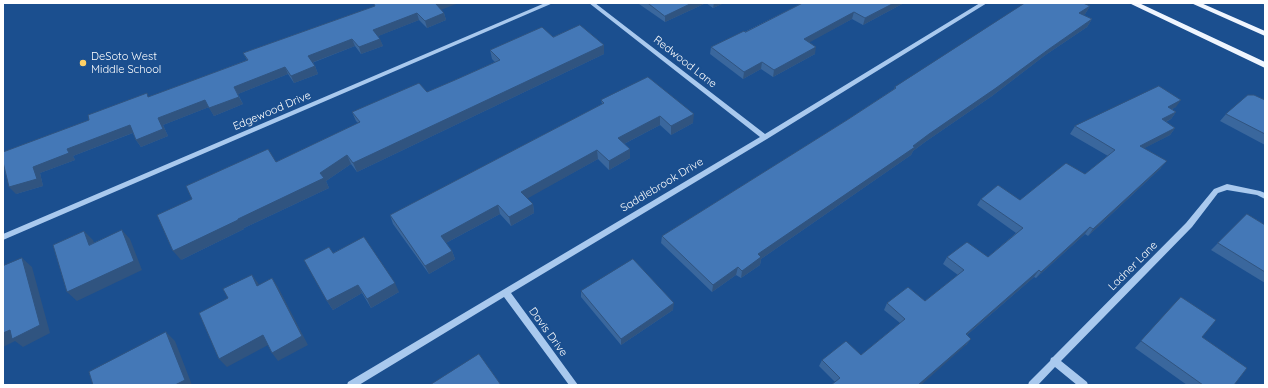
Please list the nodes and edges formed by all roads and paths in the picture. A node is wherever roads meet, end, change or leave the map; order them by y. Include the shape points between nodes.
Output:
1 (550, 3) edge
2 (592, 3) edge
3 (984, 3) edge
4 (1133, 3) edge
5 (1195, 3) edge
6 (1265, 34) edge
7 (1265, 66) edge
8 (765, 137) junction
9 (1262, 195) edge
10 (3, 238) edge
11 (505, 292) junction
12 (1054, 361) junction
13 (351, 385) edge
14 (574, 385) edge
15 (1032, 385) edge
16 (1084, 385) edge

1 - 10 street, Edgewood Drive
2 - 8 street, Redwood Lane
3 - 8 street, Saddlebrook Drive
4 - 7 main road
5 - 6 main road
8 - 11 street, Saddlebrook Drive
9 - 12 street, Ladner Lane via 1227,187 1216,191 1189,225
11 - 13 street, Saddlebrook Drive
11 - 14 street, Davis Drive
12 - 15 street, Ladner Lane
12 - 16 street

